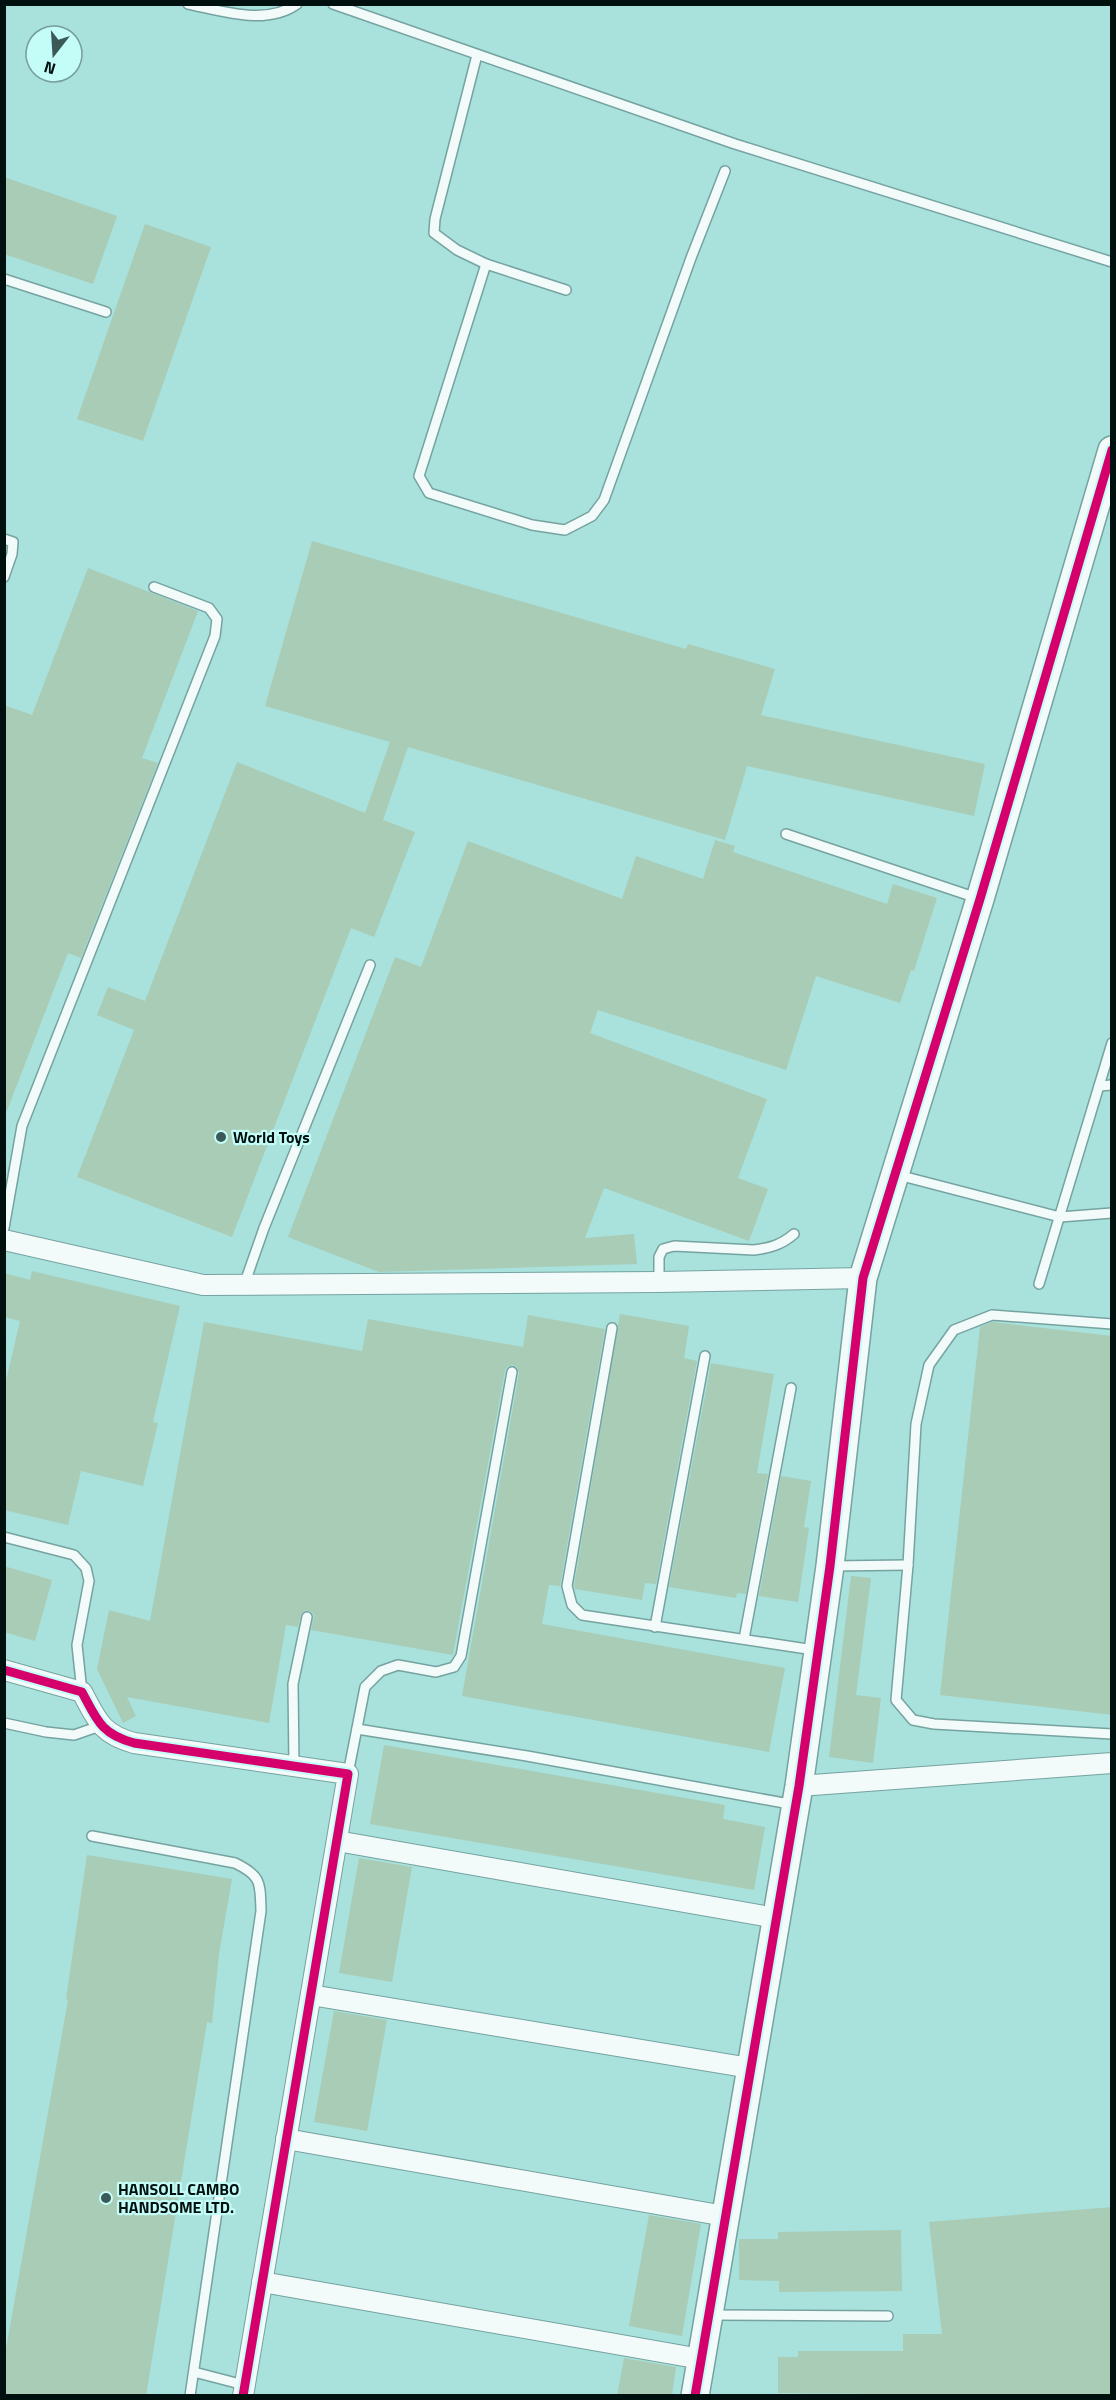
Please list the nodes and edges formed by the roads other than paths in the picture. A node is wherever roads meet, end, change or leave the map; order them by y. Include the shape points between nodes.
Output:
1 (188, 4) edge
2 (297, 4) edge
3 (333, 4) edge
4 (477, 55) junction
5 (724, 171) dead end
6 (1112, 262) edge
7 (486, 264) junction
8 (4, 279) edge
9 (566, 290) dead end
10 (106, 312) dead end
11 (1112, 450) edge
12 (4, 539) edge
13 (4, 577) edge
14 (154, 587) dead end
15 (786, 834) dead end
16 (980, 899) junction
17 (370, 965) dead end
18 (1112, 1043) edge
19 (1112, 1085) edge
20 (1099, 1086) junction
21 (896, 1174) junction
22 (1112, 1213) edge
23 (1060, 1217) junction
24 (4, 1228) edge
25 (794, 1234) dead end
26 (4, 1240) edge
27 (863, 1278) junction
28 (659, 1282) junction
29 (1040, 1284) dead end
30 (244, 1285) junction
31 (1112, 1324) edge
32 (612, 1328) dead end
33 (705, 1356) dead end
34 (512, 1372) dead end
35 (791, 1388) dead end
36 (4, 1538) edge
37 (908, 1565) junction
38 (830, 1566) junction
39 (307, 1617) dead end
40 (655, 1627) junction
41 (744, 1639) junction
42 (817, 1650) junction
43 (4, 1670) edge
44 (82, 1692) junction
45 (4, 1723) edge
46 (100, 1726) junction
47 (357, 1729) junction
48 (1112, 1734) edge
49 (1112, 1763) edge
50 (294, 1765) junction
51 (348, 1774) junction
52 (797, 1796) junction
53 (92, 1836) dead end
54 (337, 1841) junction
55 (776, 1918) junction
56 (310, 1995) junction
57 (750, 2068) junction
58 (286, 2139) junction
59 (725, 2217) junction
60 (262, 2282) junction
61 (709, 2315) junction
62 (888, 2316) dead end
63 (701, 2359) junction
64 (194, 2372) junction
65 (244, 2390) edge
66 (190, 2396) edge
67 (695, 2396) edge

1 - 2 lane via 265,17 288,11
3 - 4 lane
4 - 6 lane via 735,144
4 - 7 lane via 434,233
5 - 7 lane via 604,500 592,516 565,530 532,525 429,493 419,476
7 - 9 lane
8 - 10 lane
11 - 16 street
12 - 13 lane via 14,542
14 - 24 lane via 209,608 217,619 215,636 22,1126
15 - 16 lane
16 - 21 street
17 - 30 lane
18 - 20 lane
19 - 20 lane
20 - 23 lane
21 - 23 lane
21 - 27 street
22 - 23 lane
23 - 29 lane
25 - 28 lane via 783,1244 761,1249 663,1249 659,1257
26 - 30 street via 174,1280
27 - 28 street
27 - 38 street
28 - 30 street
31 - 37 lane via 992,1315 954,1330 929,1365 916,1424
32 - 40 lane via 567,1586 572,1605 582,1615
33 - 40 lane
34 - 47 lane via 461,1656 454,1667 436,1672 398,1665 381,1671 365,1687
35 - 41 lane
36 - 44 lane via 74,1554 86,1568 89,1581 77,1645
37 - 38 lane
37 - 48 lane via 896,1700 913,1720
38 - 42 street
39 - 50 lane via 293,1684
40 - 41 lane
41 - 42 lane
42 - 52 street
43 - 44 street
44 - 46 street
45 - 46 lane via 74,1735
46 - 50 street via 116,1738 134,1743
47 - 51 lane
47 - 52 lane
49 - 52 street
50 - 51 street
51 - 54 street
52 - 55 street
53 - 64 lane via 235,1863 256,1875 260,1885 261,1911
54 - 55 street
54 - 56 street
55 - 57 street
56 - 57 street
56 - 58 street
57 - 59 street
58 - 59 street
58 - 60 street
59 - 61 street
60 - 63 street
60 - 65 street
61 - 62 lane
61 - 63 street
63 - 67 street
64 - 65 lane
64 - 66 lane

